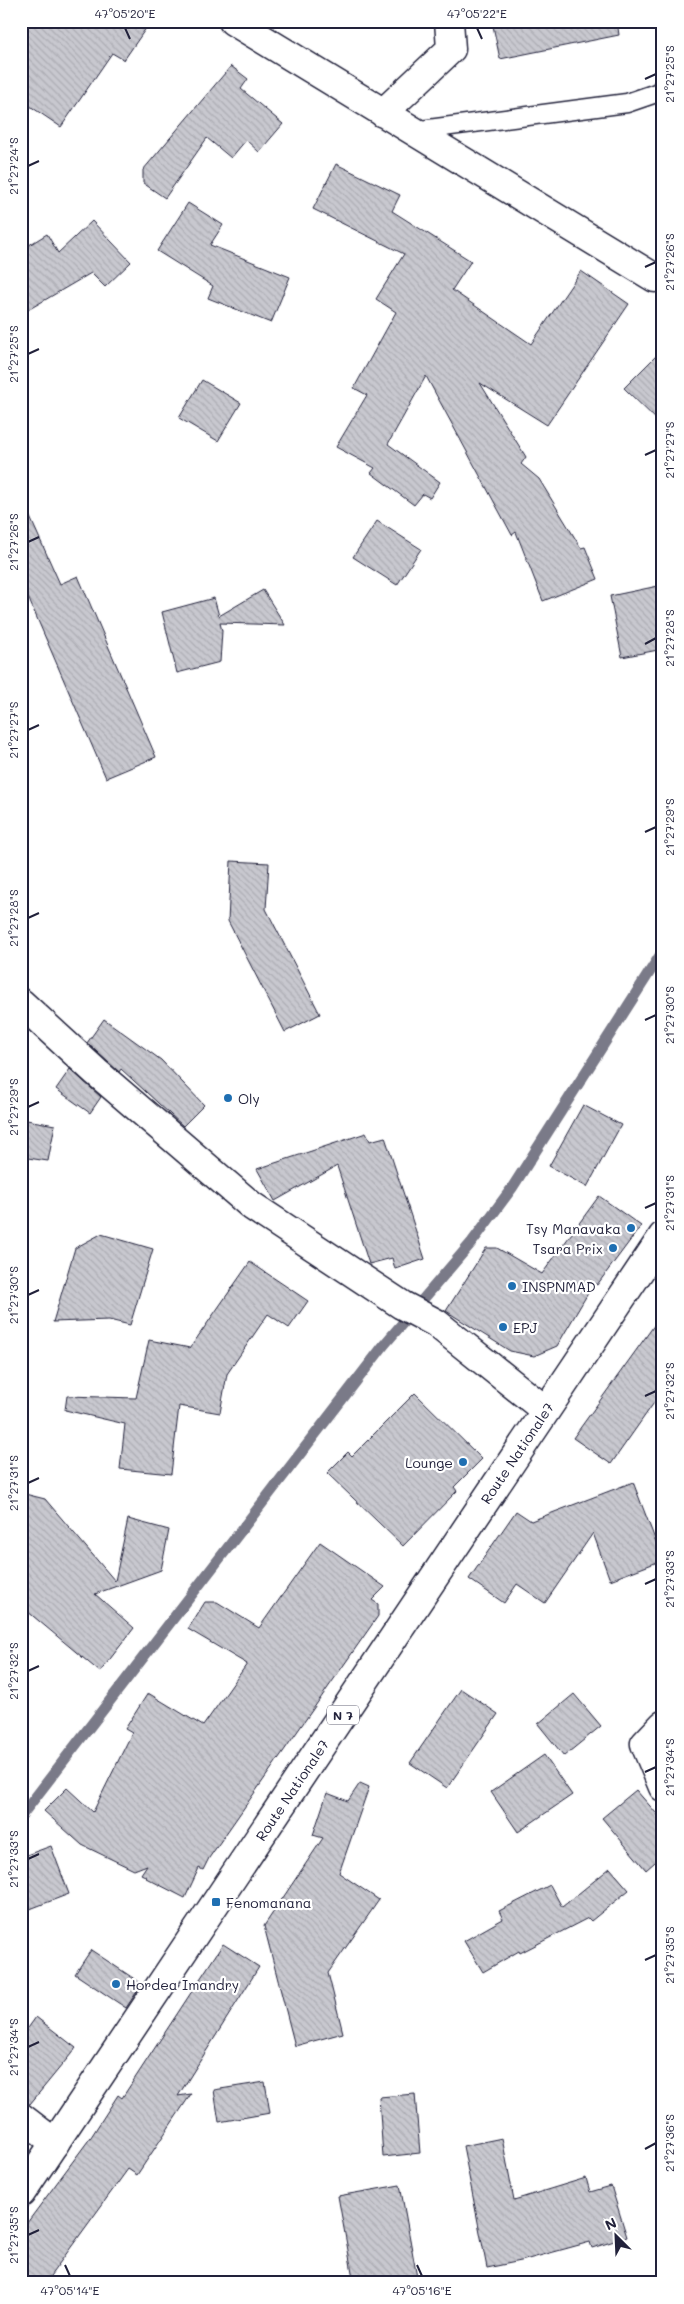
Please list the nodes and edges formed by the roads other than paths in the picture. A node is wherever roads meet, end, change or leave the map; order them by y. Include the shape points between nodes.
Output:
1 (233, 21) edge
2 (449, 21) edge
3 (663, 86) edge
4 (383, 113) junction
5 (413, 131) junction
6 (655, 278) dead end
7 (21, 1003) edge
8 (663, 1236) edge
9 (546, 1410) junction
10 (663, 1725) edge
11 (663, 1786) edge
12 (21, 2117) edge
13 (55, 2143) junction
14 (21, 2193) edge

1 - 4 street
2 - 4 street via 451,49
3 - 5 lane via 658,92 627,103
4 - 5 street
5 - 6 street
7 - 9 street via 252,1206 402,1305 436,1323
8 - 9 street, Route Nationale7 / N 7
9 - 13 street, Route Nationale7 / N 7
10 - 11 street via 645,1744
12 - 13 street
13 - 14 street, Route Nationale7 / N 7

